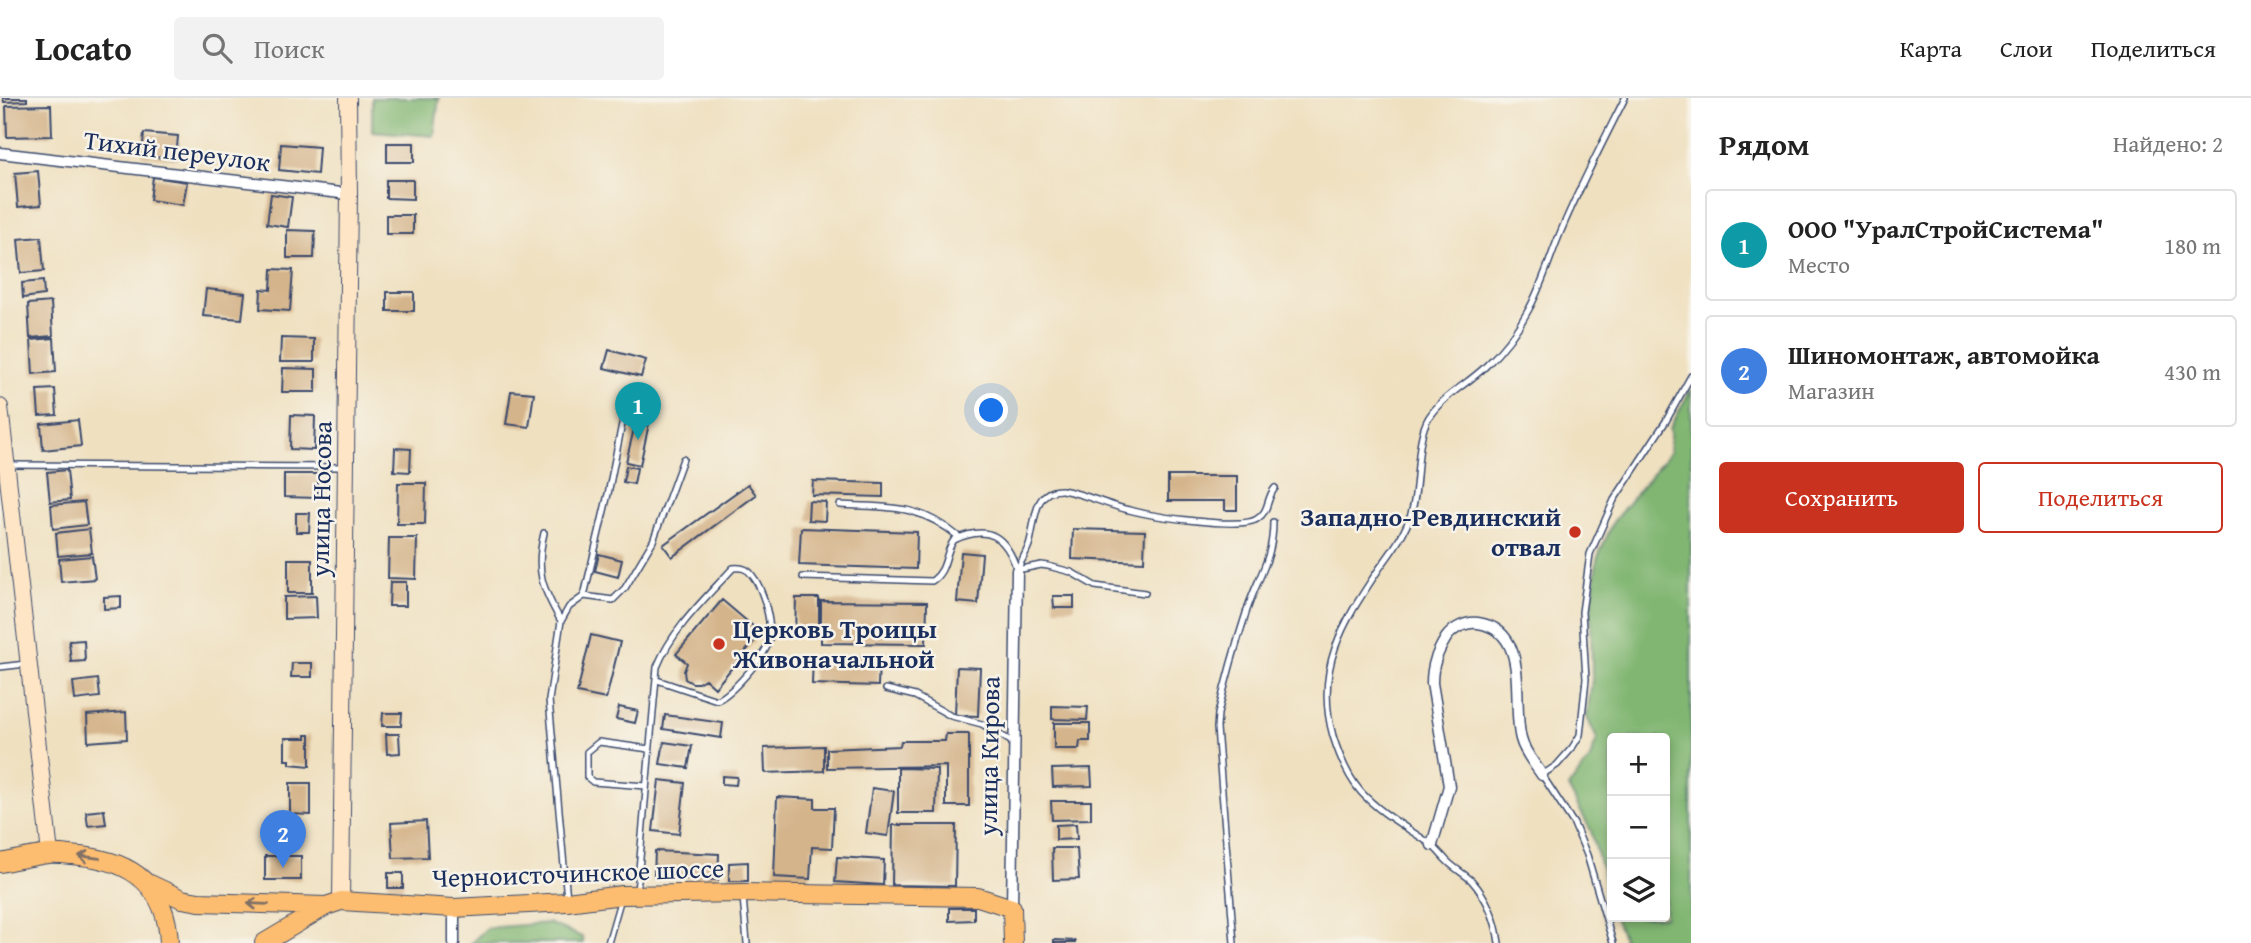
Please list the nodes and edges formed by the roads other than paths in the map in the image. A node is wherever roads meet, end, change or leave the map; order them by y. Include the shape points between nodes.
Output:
1 (348, 98) edge
2 (1625, 98) edge
3 (0, 153) edge
4 (349, 194) junction
5 (1691, 376) edge
6 (0, 408) edge
7 (625, 409) dead end
8 (683, 460) dead end
9 (3, 465) edge
10 (346, 467) junction
11 (1275, 488) dead end
12 (840, 506) dead end
13 (1273, 523) dead end
14 (544, 533) dead end
15 (959, 537) junction
16 (1017, 570) junction
17 (803, 577) dead end
18 (1145, 593) dead end
19 (584, 596) junction
20 (561, 621) junction
21 (29, 663) junction
22 (0, 667) edge
23 (657, 680) junction
24 (886, 689) dead end
25 (1015, 744) junction
26 (649, 749) junction
27 (1542, 775) junction
28 (646, 786) junction
29 (1432, 845) junction
30 (50, 854) junction
31 (0, 863) edge
32 (150, 884) junction
33 (743, 893) junction
34 (629, 895) junction
35 (567, 902) junction
36 (334, 903) junction
37 (454, 908) junction
38 (1012, 908) junction
39 (169, 943) edge
40 (264, 943) edge
41 (454, 943) edge
42 (608, 943) edge
43 (747, 943) edge
44 (1013, 943) edge
45 (1234, 943) edge
46 (1499, 943) edge
47 (1613, 943) edge

1 - 4 street, улица Носова
2 - 29 lane via 1529,310 1493,358 1442,403 1424,426 1409,520 1352,610 1334,652 1328,703 1338,752 1361,792
3 - 4 street, Тихий переулок
4 - 10 street, улица Носова
5 - 27 lane via 1614,500 1590,554 1582,612 1586,678 1580,735 1557,765
6 - 9 street
7 - 19 lane
8 - 19 lane via 653,541 625,588 612,600
9 - 10 lane
9 - 21 street
10 - 36 street, улица Носова
11 - 16 lane via 1265,513 1246,524 1132,511 1055,489 1037,506 1029,545
12 - 15 lane via 908,509 926,514
13 - 45 lane via 1271,551 1247,610 1218,714
14 - 20 lane via 539,556 541,583
15 - 16 lane via 996,536 1007,544
15 - 17 lane via 950,545 943,570 932,581
16 - 18 lane via 1048,566 1095,586
16 - 25 street, улица Кирова
19 - 20 lane via 569,607
20 - 35 lane via 549,700
21 - 22 lane
21 - 30 street
23 - 23 lane via 661,658 674,634 733,568 741,567 754,576 770,619 770,635 768,645 734,689 716,700
23 - 26 lane
24 - 25 lane via 982,724
25 - 38 street, улица Кирова
26 - 28 lane
26 - 28 lane via 599,742 587,752 587,777 593,782
27 - 29 street via 1521,742 1511,648 1493,629 1469,622 1450,633 1432,670 1449,786
27 - 47 lane via 1574,824
28 - 34 lane
29 - 46 lane via 1487,901
30 - 31 main road, Черноисточинское шоссе
32 -> 30 main road, Черноисточинское шоссе via 106,859
36 -> 32 main road, Черноисточинское шоссе via 199,902
32 - 39 main road via 164,916
33 - 34 main road, Черноисточинское шоссе
33 - 38 main road, Черноисточинское шоссе via 978,897
33 - 43 lane
34 - 35 main road, Черноисточинское шоссе
34 - 42 lane
35 - 37 main road, Черноисточинское шоссе
36 - 37 main road, Черноисточинское шоссе
36 - 40 main road
37 - 41 street
38 - 44 main road, улица Кирова

